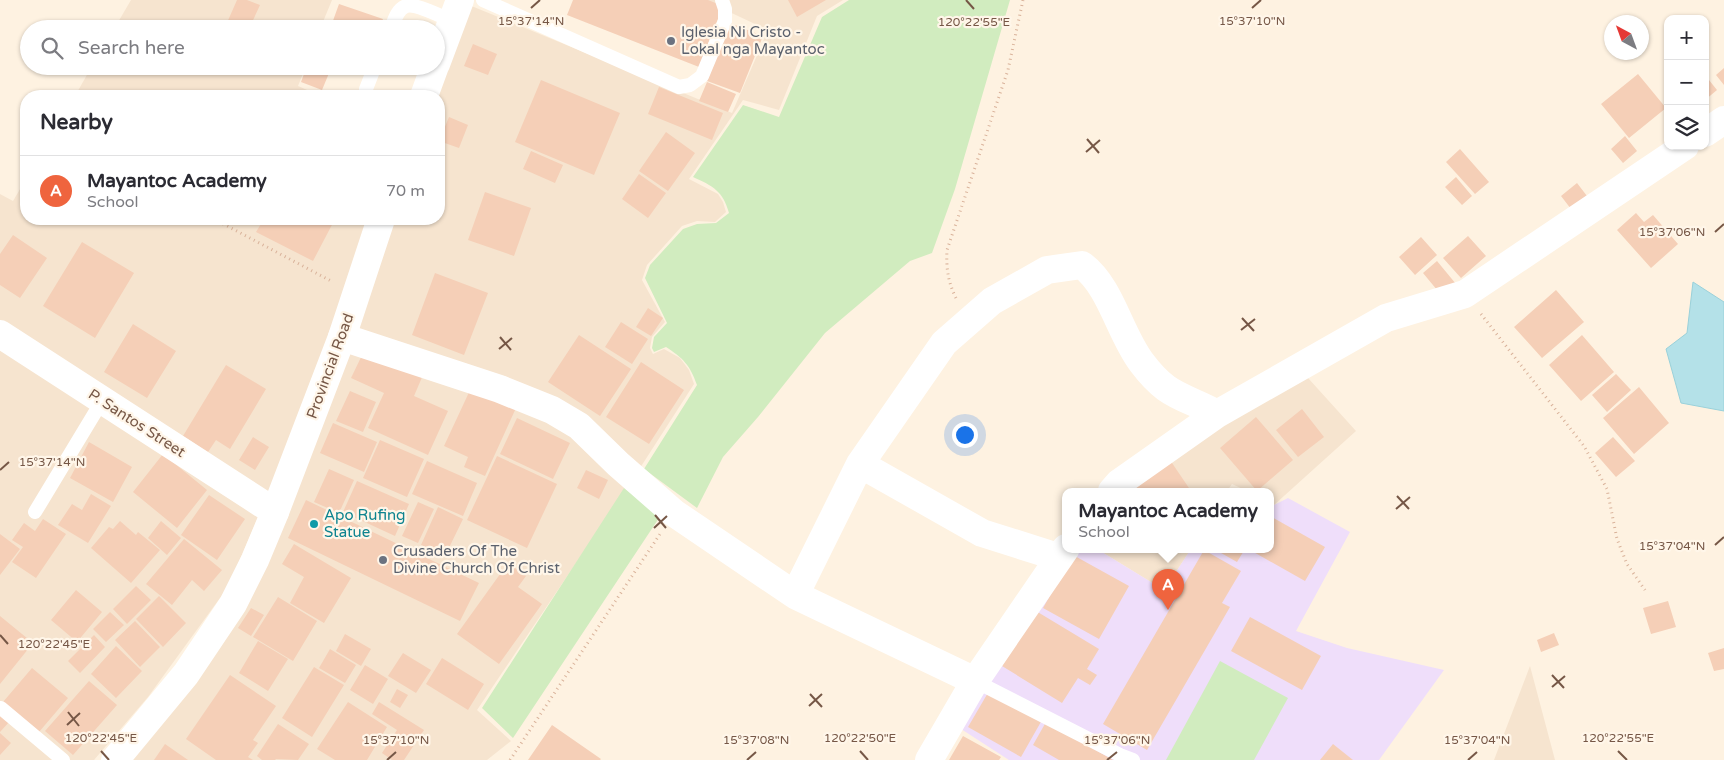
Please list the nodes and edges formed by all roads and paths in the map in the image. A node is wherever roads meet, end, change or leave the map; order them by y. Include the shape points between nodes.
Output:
1 (483, 0) edge
2 (722, 0) edge
3 (1023, 0) edge
4 (456, 11) edge
5 (395, 20) edge
6 (445, 41) edge
7 (371, 75) edge
8 (432, 75) edge
9 (366, 90) edge
10 (426, 90) edge
11 (1724, 120) edge
12 (1709, 130) edge
13 (1679, 150) edge
14 (225, 225) edge
15 (379, 225) edge
16 (355, 294) junction
17 (1465, 294) junction
18 (967, 323) junction
19 (0, 334) edge
20 (342, 337) junction
21 (102, 401) junction
22 (1218, 414) junction
23 (860, 464) junction
24 (1115, 488) edge
25 (36, 512) dead end
26 (275, 512) junction
27 (674, 513) junction
28 (1062, 553) edge
29 (1645, 590) dead end
30 (795, 594) junction
31 (975, 681) junction
32 (1, 708) edge
33 (63, 760) edge
34 (115, 760) edge
35 (510, 760) edge
36 (929, 760) edge
37 (1133, 760) edge

1 - 2 lane via 679,87 690,85 702,76 725,21
3 - 18 path via 1008,70 947,250 949,283
4 - 5 lane via 406,6
4 - 6 street
7 - 9 lane
8 - 10 street
11 - 12 street
13 - 17 street
14 - 16 path
15 - 16 street, Provincial Road
16 - 20 street, Provincial Road
17 - 22 street via 1386,318
17 - 29 path via 1584,446 1607,489 1617,539 1627,564
18 - 22 street via 992,301 1047,270 1082,265 1100,282 1141,362 1166,388
18 - 23 street via 944,343
19 - 21 street, P. Santos Street
20 - 26 street, Provincial Road
20 - 27 street via 500,389 552,410 579,426
21 - 25 lane
21 - 26 street, P. Santos Street
22 - 24 street
23 - 28 street via 982,533
23 - 30 street
26 - 34 street, Provincial Road via 233,604 186,674
27 - 30 street
27 - 35 path
28 - 31 street
30 - 31 street
31 - 36 street
31 - 37 lane
32 - 33 lane

